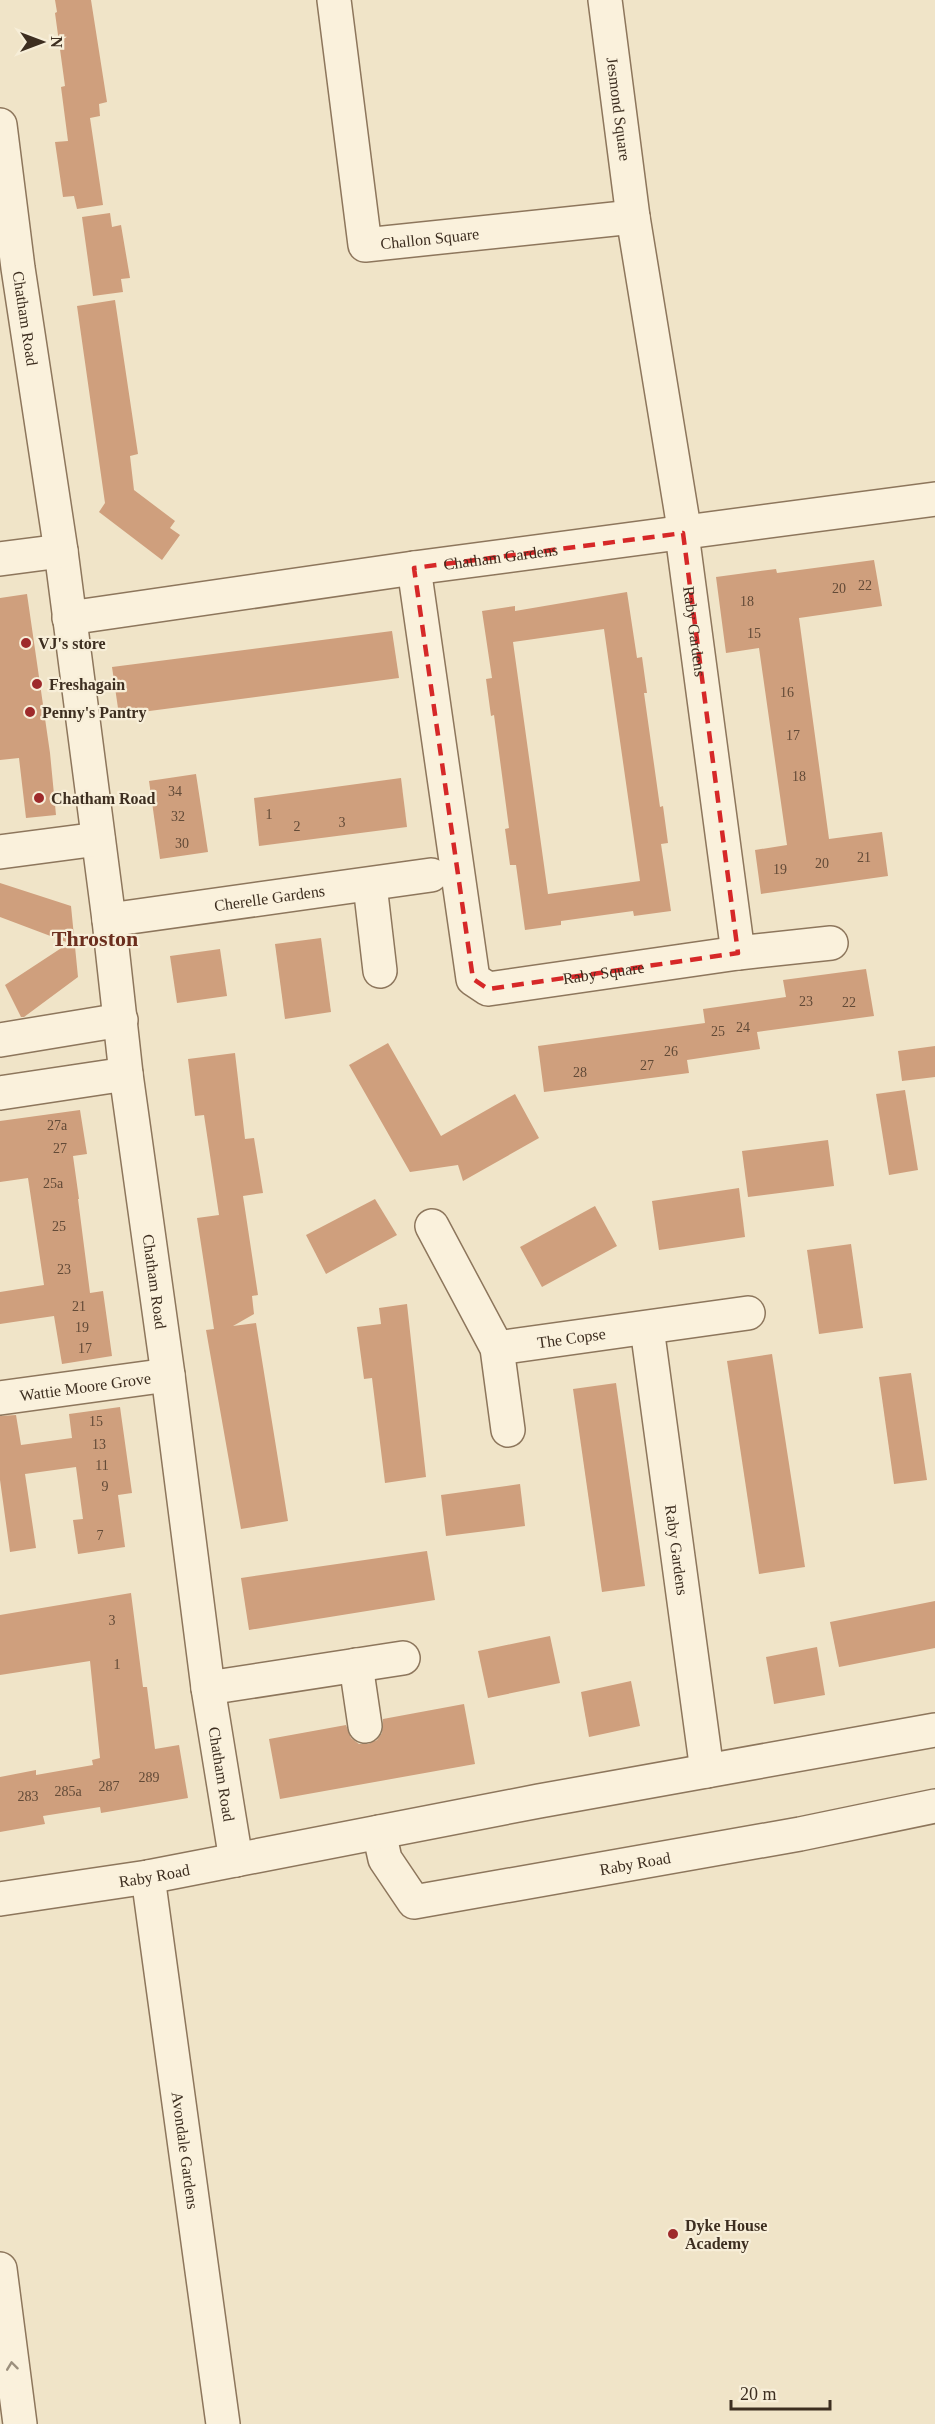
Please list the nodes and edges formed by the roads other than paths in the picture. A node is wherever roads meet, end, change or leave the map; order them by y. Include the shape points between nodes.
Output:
1 (334, 0) edge
2 (605, 0) edge
3 (0, 125) edge
4 (633, 217) junction
5 (9, 268) edge
6 (935, 499) edge
7 (683, 533) junction
8 (61, 551) junction
9 (0, 559) edge
10 (414, 568) junction
11 (69, 618) junction
12 (98, 839) junction
13 (0, 852) edge
14 (431, 875) dead end
15 (370, 885) junction
16 (109, 920) junction
17 (831, 943) dead end
18 (738, 953) junction
19 (380, 971) dead end
20 (121, 1020) junction
21 (0, 1040) edge
22 (126, 1074) junction
23 (0, 1093) edge
24 (432, 1226) dead end
25 (748, 1313) dead end
26 (646, 1328) junction
27 (497, 1348) junction
28 (168, 1375) junction
29 (0, 1398) edge
30 (508, 1430) dead end
31 (403, 1658) dead end
32 (356, 1665) junction
33 (208, 1688) junction
34 (365, 1726) dead end
35 (935, 1730) edge
36 (707, 1771) junction
37 (935, 1806) edge
38 (379, 1833) junction
39 (236, 1860) junction
40 (148, 1877) junction
41 (0, 1899) edge
42 (0, 2269) edge
43 (20, 2424) edge
44 (223, 2424) edge

1 - 4 street, Challon Square via 365,245
2 - 4 street, Jesmond Square
3 - 5 street, Chatham Road
4 - 7 street, Raby Gardens
5 - 8 street, Chatham Road
6 - 7 street, Chatham Gardens
7 - 10 street, Chatham Gardens
7 - 18 street, Raby Gardens
8 - 9 street
8 - 11 street, Chatham Road
10 - 11 street, Chatham Gardens
10 - 18 street, Raby Square via 473,979 488,989
11 - 12 street, Chatham Road
12 - 13 street
12 - 16 street, Chatham Road
14 - 15 street, Cherelle Gardens
15 - 16 street, Cherelle Gardens
15 - 19 street
16 - 20 street, Chatham Road
17 - 18 street
20 - 21 street
20 - 22 street, Chatham Road
22 - 23 street
22 - 28 street, Chatham Road
24 - 27 street
25 - 26 street, The Copse
26 - 27 street, The Copse
26 - 36 street, Raby Gardens
27 - 30 street
28 - 29 street, Wattie Moore Grove
28 - 33 street, Chatham Road
31 - 32 street
32 - 33 street
32 - 34 street
33 - 39 street, Chatham Road
35 - 36 street, Raby Road
36 - 38 street, Raby Road
37 - 38 street, Raby Road via 800,1834 414,1902 385,1859
38 - 39 street, Raby Road
39 - 40 street, Raby Road
40 - 41 street, Raby Road
40 - 44 street, Avondale Gardens
43 -> 42 street

